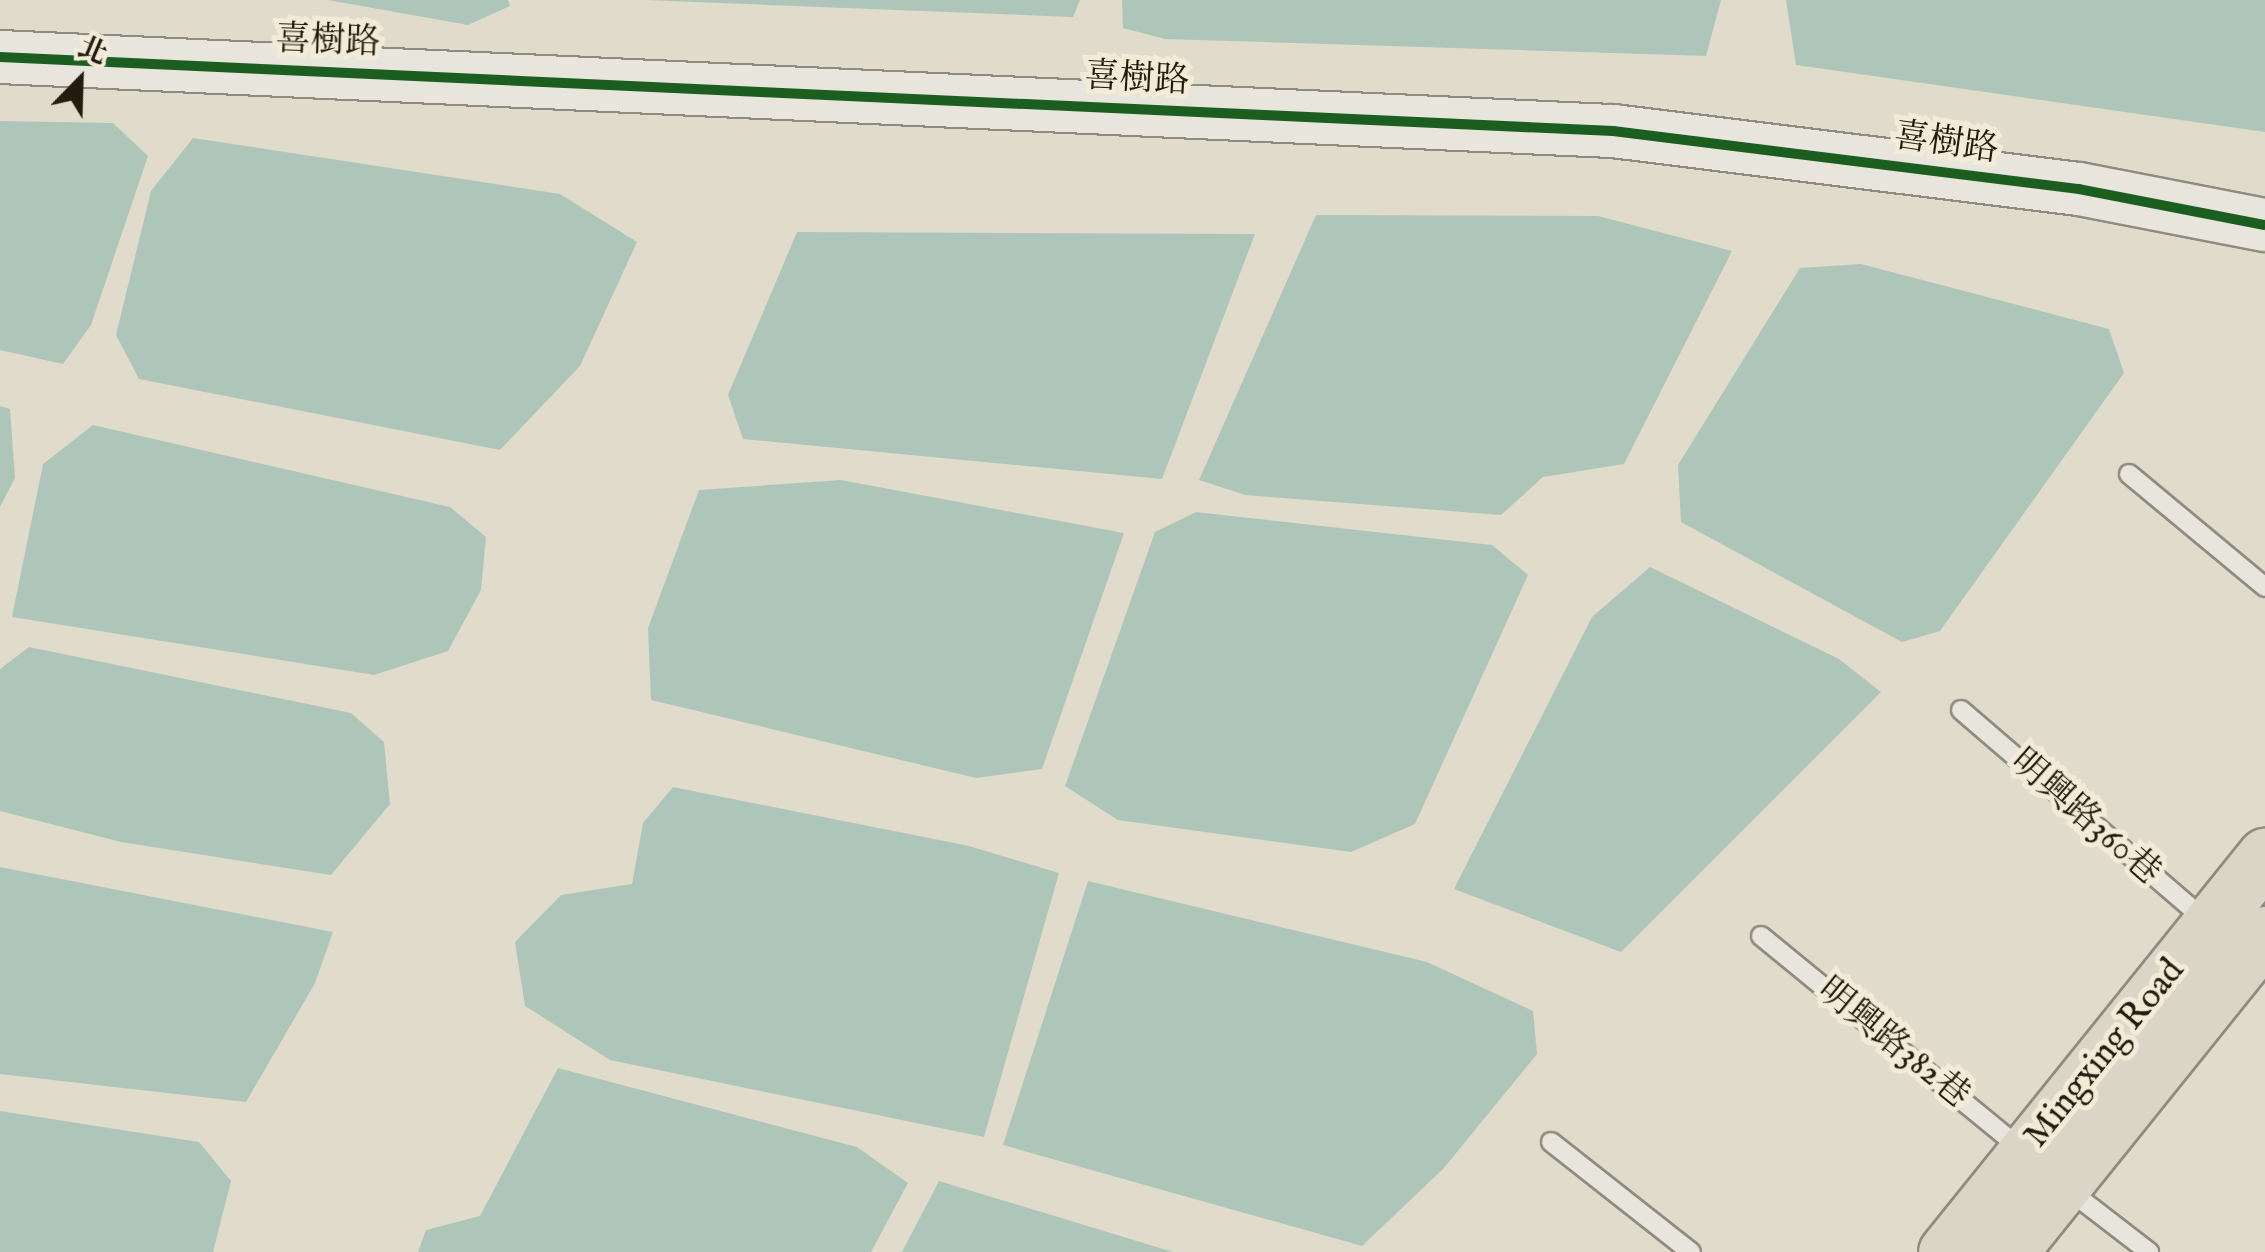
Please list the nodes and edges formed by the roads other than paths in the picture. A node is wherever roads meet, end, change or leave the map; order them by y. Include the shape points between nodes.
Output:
1 (0, 57) edge
2 (2265, 225) edge
3 (2128, 474) dead end
4 (2265, 587) edge
5 (1961, 710) dead end
6 (2265, 856) edge
7 (1761, 936) dead end
8 (2247, 945) edge
9 (1550, 1142) dead end
10 (2044, 1169) junction
11 (1690, 1252) edge
12 (1946, 1252) edge
13 (2009, 1252) edge
14 (2149, 1252) edge

1 - 2 street, 喜樹路 via 1613,131 2079,189
3 - 4 lane
5 - 8 lane, 明興路360巷
6 - 8 main road, Mingxing Road
7 - 10 lane, 明興路382巷
8 - 10 main road, Mingxing Road
9 - 11 lane
10 - 12 main road, Mingxing Road
10 - 13 main road, Mingxing Road
10 - 14 lane, 明興路382巷

